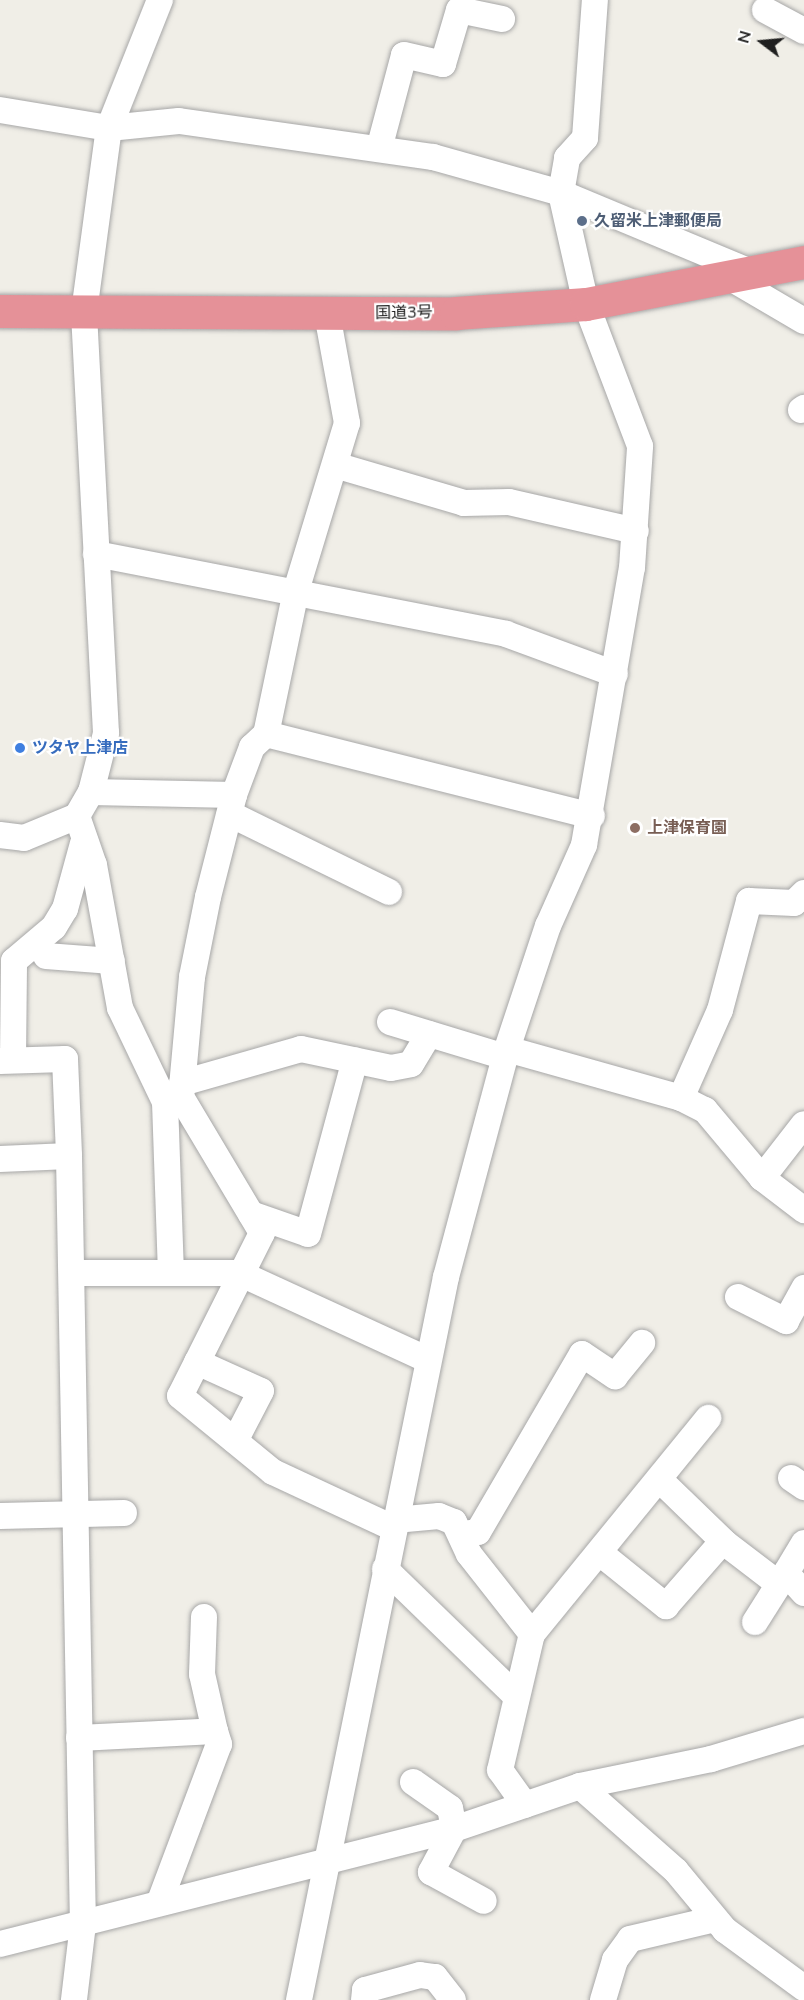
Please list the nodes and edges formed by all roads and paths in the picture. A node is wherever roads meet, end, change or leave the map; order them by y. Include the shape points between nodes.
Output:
1 (160, 0) edge
2 (595, 0) edge
3 (765, 10) dead end
4 (502, 19) dead end
5 (804, 32) edge
6 (0, 110) edge
7 (109, 128) junction
8 (379, 149) junction
9 (561, 193) junction
10 (804, 262) edge
11 (741, 275) junction
12 (586, 304) junction
13 (0, 311) edge
14 (84, 312) junction
15 (327, 314) junction
16 (804, 321) edge
17 (335, 465) junction
18 (636, 531) junction
19 (96, 554) junction
20 (296, 591) junction
21 (615, 674) junction
22 (266, 734) junction
23 (91, 792) junction
24 (232, 805) junction
25 (592, 816) junction
26 (81, 827) junction
27 (0, 835) edge
28 (389, 892) dead end
29 (804, 893) edge
30 (46, 956) dead end
31 (112, 961) junction
32 (390, 1022) dead end
33 (429, 1034) junction
34 (506, 1053) junction
35 (6, 1060) edge
36 (355, 1060) junction
37 (176, 1094) junction
38 (681, 1098) junction
39 (804, 1124) edge
40 (69, 1156) junction
41 (0, 1159) edge
42 (762, 1178) junction
43 (804, 1210) edge
44 (251, 1214) junction
45 (171, 1272) junction
46 (73, 1273) junction
47 (239, 1273) junction
48 (804, 1288) edge
49 (738, 1297) dead end
50 (642, 1343) dead end
51 (428, 1360) junction
52 (196, 1362) junction
53 (708, 1418) dead end
54 (235, 1441) junction
55 (661, 1480) junction
56 (76, 1513) junction
57 (124, 1513) dead end
58 (0, 1516) edge
59 (394, 1524) junction
60 (463, 1534) junction
61 (723, 1541) junction
62 (804, 1543) edge
63 (600, 1553) junction
64 (385, 1569) junction
65 (781, 1577) junction
66 (804, 1593) edge
67 (204, 1617) dead end
68 (755, 1622) dead end
69 (532, 1634) junction
70 (514, 1694) junction
71 (215, 1731) junction
72 (804, 1731) edge
73 (79, 1738) junction
74 (413, 1782) dead end
75 (580, 1786) junction
76 (525, 1804) junction
77 (454, 1828) junction
78 (331, 1858) junction
79 (160, 1900) junction
80 (484, 1901) dead end
81 (715, 1919) junction
82 (83, 1924) junction
83 (0, 1944) edge
84 (804, 1988) edge
85 (74, 2000) edge
86 (299, 2000) edge
87 (364, 2000) edge
88 (453, 2000) edge
89 (603, 2000) edge

1 - 7 street
2 - 9 street via 585,138 567,158
3 - 5 street
4 - 8 street via 459,10 443,64 405,55
6 - 7 street
7 - 8 street via 179,121
7 - 14 street
8 - 9 street via 433,157
9 - 11 street
9 - 12 street
10 - 11 highway, 国道3号
11 - 12 highway, 国道3号
11 - 16 street
12 - 15 highway, 国道3号
12 - 18 street via 640,446
13 - 14 highway, 国道3号
14 - 15 highway, 国道3号
14 - 19 street
15 - 17 street via 346,423
17 - 18 street via 464,503 509,502
17 - 20 street
18 - 21 street
19 - 20 street
19 - 23 street via 106,733
20 - 21 street via 506,634
20 - 22 street
21 - 25 street
22 - 24 street via 252,747
22 - 25 street
23 - 24 street
23 - 26 street
24 - 28 street
24 - 37 street via 192,977
25 - 34 street
26 - 27 street via 24,838
26 - 31 street
26 - 35 street via 65,909 54,927 14,961
29 - 38 street via 794,903 749,901 720,1010
30 - 31 street
31 - 37 street via 120,1008
32 - 33 street
33 - 34 street
33 - 36 street via 411,1064 391,1068
34 - 38 street
34 - 51 street
35 - 40 street via 65,1059
36 - 37 street via 301,1049
36 - 44 street via 308,1234
37 - 44 street
37 - 45 street
38 - 42 street via 705,1110
39 - 42 street
40 - 41 street
40 - 46 street
42 - 43 street
44 - 47 street via 262,1233
45 - 46 street
45 - 47 street
46 - 56 street
47 - 51 street
47 - 52 street
48 - 49 street via 786,1321
50 - 60 street via 615,1376 582,1354 478,1532
51 - 59 street
52 - 54 street via 180,1396
52 - 54 street via 261,1391
53 - 55 street
54 - 59 street via 273,1472
55 - 61 street
55 - 63 street
56 - 57 street
56 - 58 street
56 - 73 street
59 - 60 street via 439,1516 454,1522
59 - 64 street
60 - 69 street via 469,1554
61 - 63 street via 666,1606
61 - 65 street
62 - 65 street
63 - 69 street
64 - 70 street
64 - 78 street
65 - 66 street
65 - 68 street
67 - 71 street via 202,1674
69 - 70 street
70 - 76 street via 500,1770
71 - 73 street
71 - 79 street via 219,1744
72 - 75 street via 711,1759
73 - 82 street
74 - 77 street via 450,1808
75 - 76 street
75 - 81 street via 676,1871
76 - 77 street
77 - 78 street
77 - 80 street via 431,1872
78 - 79 street
78 - 86 street
79 - 82 street
81 - 84 street
81 - 89 street via 630,1939 615,1960
82 - 83 street
82 - 85 street
87 - 88 street via 365,1990 420,1975 435,1977

